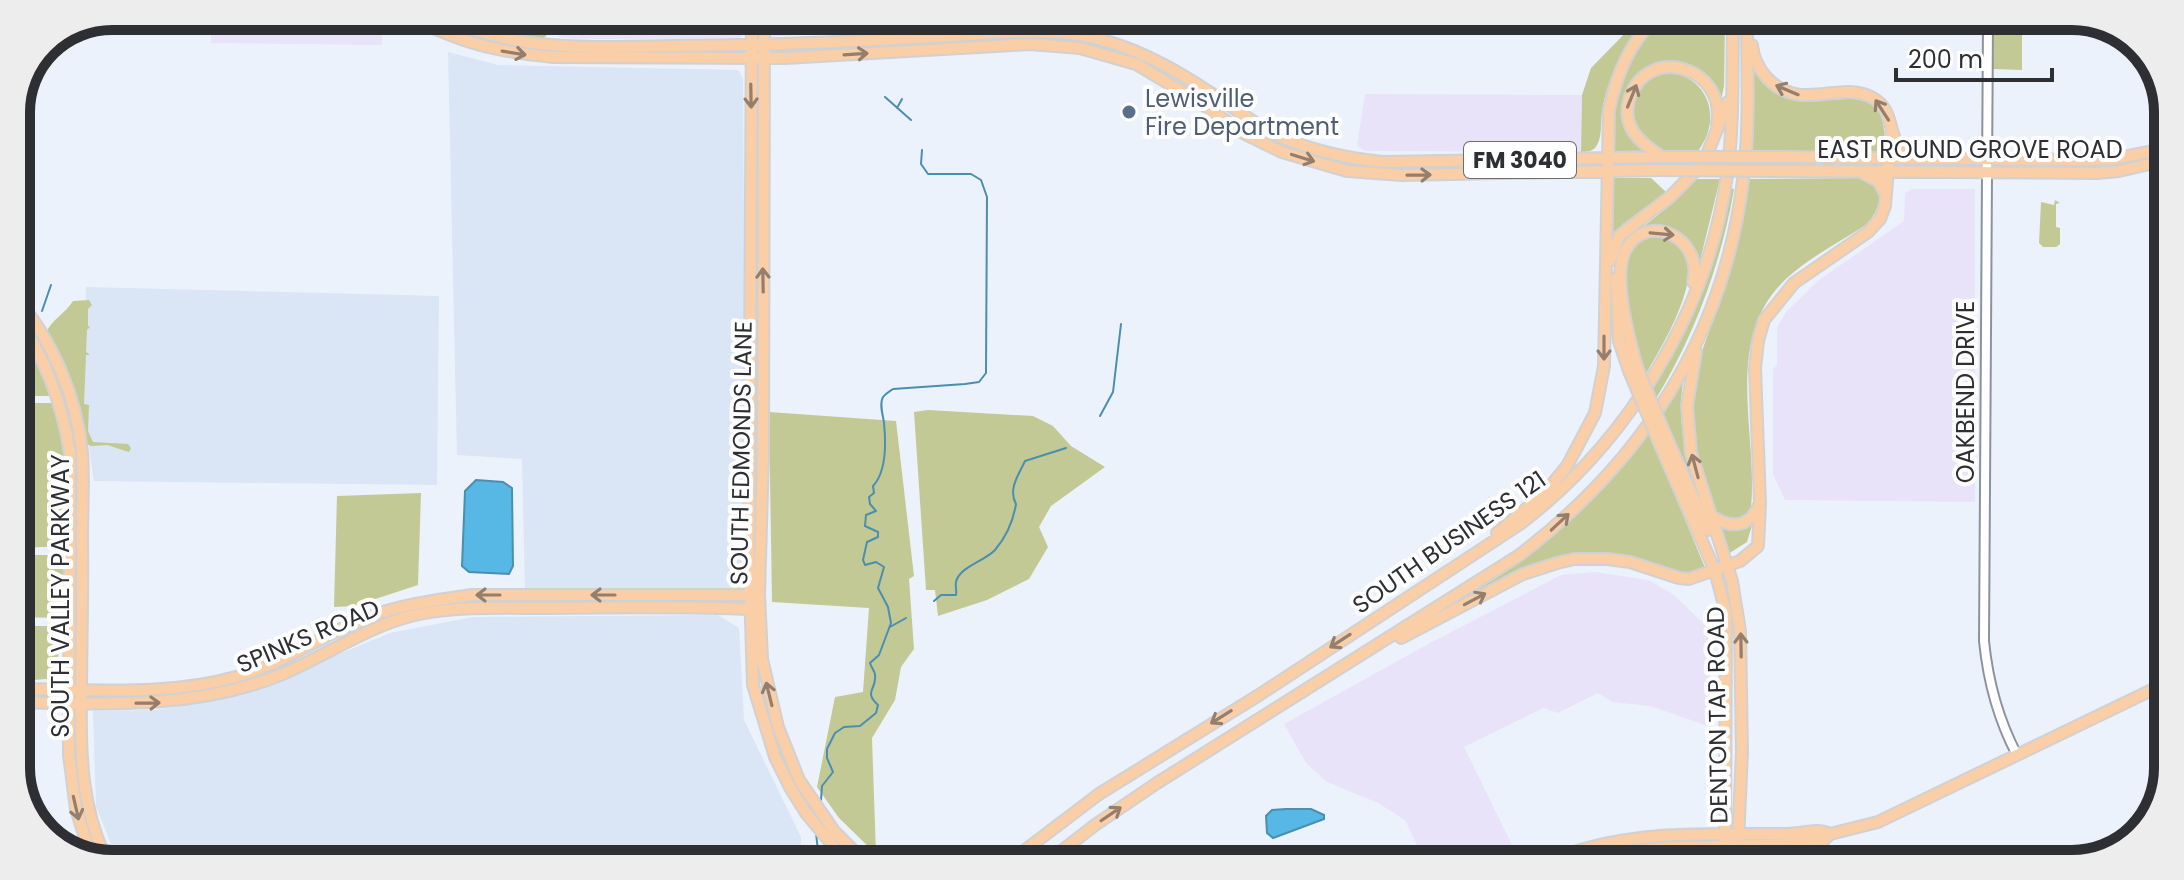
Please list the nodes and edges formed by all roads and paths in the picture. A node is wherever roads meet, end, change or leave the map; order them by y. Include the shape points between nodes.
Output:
1 (439, 30) edge
2 (472, 30) edge
3 (752, 30) edge
4 (764, 30) edge
5 (1645, 30) edge
6 (1733, 30) edge
7 (1749, 30) edge
8 (1750, 30) edge
9 (1988, 30) edge
10 (763, 45) junction
11 (751, 46) junction
12 (750, 58) junction
13 (763, 58) junction
14 (1732, 89) junction
15 (1607, 127) junction
16 (1891, 133) junction
17 (2154, 150) edge
18 (1709, 153) junction
19 (1662, 157) junction
20 (1606, 158) junction
21 (1889, 158) junction
22 (1538, 159) junction
23 (1569, 159) junction
24 (2154, 162) edge
25 (1912, 165) junction
26 (1986, 165) junction
27 (1850, 170) junction
28 (1889, 170) junction
29 (1607, 171) junction
30 (1569, 172) junction
31 (1451, 174) junction
32 (1606, 193) junction
33 (1886, 197) junction
34 (1626, 229) junction
35 (1691, 301) junction
36 (30, 318) edge
37 (1605, 319) junction
38 (30, 338) edge
39 (1698, 343) junction
40 (1633, 369) junction
41 (751, 395) junction
42 (763, 399) junction
43 (1664, 444) junction
44 (76, 454) junction
45 (1760, 503) junction
46 (1709, 514) junction
47 (1496, 540) junction
48 (1720, 548) junction
49 (1746, 557) junction
50 (1727, 567) junction
51 (1715, 571) junction
52 (1699, 578) junction
53 (1731, 579) junction
54 (1722, 591) junction
55 (754, 594) junction
56 (420, 609) junction
57 (754, 610) junction
58 (317, 641) junction
59 (323, 653) junction
60 (1331, 673) junction
61 (30, 689) edge
62 (2154, 689) edge
63 (75, 690) junction
64 (30, 702) edge
65 (75, 703) junction
66 (1724, 721) junction
67 (1741, 723) junction
68 (765, 728) junction
69 (2017, 755) junction
70 (789, 758) junction
71 (806, 813) junction
72 (834, 831) junction
73 (1725, 834) junction
74 (1739, 834) junction
75 (1830, 834) junction
76 (87, 846) edge
77 (1725, 846) junction
78 (1738, 846) junction
79 (101, 849) edge
80 (837, 850) edge
81 (853, 850) edge
82 (1024, 850) edge
83 (1063, 850) edge
84 (1594, 850) edge
85 (1648, 850) edge
86 (1724, 850) edge
87 (1738, 850) edge

1 -> 12 main road, FM 3040 via 476,46 521,55
2 - 11 main road, FM 3040 via 553,47
3 - 11 main road, SOUTH EDMONDS LANE
4 - 10 main road, SOUTH EDMONDS LANE
5 - 15 main road via 1620,70
6 - 14 main road, SOUTH BUSINESS 121
7 - 39 main road, SOUTH BUSINESS 121 via 1744,177 1733,239
16 -> 8 main road via 1889,116 1870,97 1798,95 1773,83 1752,53
9 - 26 street, OAKBEND DRIVE
10 - 11 main road, FM 3040
10 - 13 main road, SOUTH EDMONDS LANE
10 - 22 main road, FM 3040 via 1016,32 1081,36 1151,59 1288,141 1349,159
11 - 12 main road, SOUTH EDMONDS LANE
12 - 13 main road, FM 3040
12 -> 41 main road, SOUTH EDMONDS LANE
13 -> 31 main road, FM 3040 via 1030,44 1080,48 1136,64 1282,152 1347,171
42 -> 13 main road, SOUTH EDMONDS LANE
14 - 18 main road
14 - 35 main road, SOUTH BUSINESS 121 via 1724,196
15 - 20 main road
15 - 23 main road via 1595,152
16 - 21 main road
16 - 25 main road
17 - 26 main road, EAST ROUND GROVE ROAD / FM 3040 via 2102,159
19 -> 18 main road via 1633,134 1627,105 1642,79 1668,67 1695,73 1712,90 1718,114
18 - 34 main road via 1671,196
19 - 20 main road, FM 3040
19 - 21 main road, EAST ROUND GROVE ROAD / FM 3040, bridge
20 - 23 main road, FM 3040
20 - 29 main road
21 - 25 main road, EAST ROUND GROVE ROAD / FM 3040
21 - 28 main road
22 - 23 main road, FM 3040
22 - 31 main road via 1534,166 1471,167
24 - 26 main road, EAST ROUND GROVE ROAD / FM 3040 via 2103,172
25 - 26 main road, EAST ROUND GROVE ROAD / FM 3040
25 - 28 main road, EAST ROUND GROVE ROAD / FM 3040
25 - 33 main road via 1895,178
26 - 69 street, OAKBEND DRIVE via 1984,641 1992,691
27 - 28 main road, EAST ROUND GROVE ROAD / FM 3040
27 - 29 main road, EAST ROUND GROVE ROAD / FM 3040, bridge
27 - 33 main road via 1878,181
28 - 33 main road
29 - 30 main road, FM 3040
29 - 32 main road
30 - 31 main road, FM 3040
30 - 32 main road via 1597,179
32 - 37 main road
33 - 45 main road via 1875,226 1794,283 1764,320 1755,368
34 - 37 main road via 1613,248
34 - 40 main road via 1616,260 1615,294 1619,341
40 -> 35 main road via 1622,293 1622,261 1630,245 1650,232 1680,238 1694,260
35 - 47 main road, SOUTH BUSINESS 121 via 1647,385 1592,459 1542,507
36 - 44 main road, SOUTH VALLEY PARKWAY via 63,375 78,427
37 -> 47 main road via 1600,393 1586,434 1545,493 1497,533
38 - 44 main road, SOUTH VALLEY PARKWAY via 52,380
46 -> 39 main road via 1688,428
60 -> 39 main road, SOUTH BUSINESS 121 via 1554,528 1645,432
40 - 43 main road, bridge
41 - 42 main road
41 - 55 main road, SOUTH EDMONDS LANE
42 - 55 main road, SOUTH EDMONDS LANE via 762,551
43 - 48 main road
43 - 51 main road, DENTON TAP ROAD
44 - 63 main road, SOUTH VALLEY PARKWAY
45 - 46 main road via 1750,519 1733,526
45 - 49 main road via 1758,546
46 - 48 main road
47 -> 82 main road, SOUTH BUSINESS 121 via 1099,794
48 - 50 main road, DENTON TAP ROAD
49 - 50 main road
49 - 53 main road
50 - 51 main road
50 - 53 main road, DENTON TAP ROAD
51 - 52 main road
51 - 54 main road, DENTON TAP ROAD
52 - 54 main road
60 -> 52 main road via 1523,574 1557,563 1607,559 1679,578
67 -> 53 main road, DENTON TAP ROAD via 1740,631
54 - 66 main road, DENTON TAP ROAD via 1727,628
55 -> 56 main road, SPINKS ROAD via 472,595
55 - 57 main road, SOUTH EDMONDS LANE
56 - 57 main road, SPINKS ROAD
56 - 58 main road, SPINKS ROAD via 366,618
56 - 59 main road, SPINKS ROAD
57 - 68 main road, SOUTH EDMONDS LANE via 753,685
70 -> 57 main road, SOUTH EDMONDS LANE via 769,695
58 - 59 main road
58 - 63 main road, SPINKS ROAD via 266,667 202,685
65 -> 59 main road, SPINKS ROAD via 193,699 270,678
83 -> 60 main road, SOUTH BUSINESS 121
61 - 63 main road, SPINKS ROAD
62 - 69 main road
63 - 65 main road, SOUTH VALLEY PARKWAY
64 - 65 main road, SPINKS ROAD
65 -> 76 main road, SOUTH VALLEY PARKWAY via 71,783
65 - 79 main road, SOUTH VALLEY PARKWAY via 83,784
66 - 67 main road
66 - 73 main road, DENTON TAP ROAD
67 - 74 main road, DENTON TAP ROAD
68 - 70 main road
68 - 71 main road, SOUTH EDMONDS LANE
69 - 75 main road via 1878,822
70 - 72 main road, SOUTH EDMONDS LANE
71 - 72 main road via 813,812 828,831
71 - 80 main road, SOUTH EDMONDS LANE
72 - 81 main road, SOUTH EDMONDS LANE
73 - 74 main road
73 - 77 main road, DENTON TAP ROAD
73 - 84 main road via 1637,837
74 - 75 main road
74 - 78 main road, DENTON TAP ROAD
75 - 78 main road via 1798,844
77 - 78 main road
77 - 85 main road
77 - 86 main road, DENTON TAP ROAD
78 - 87 main road, DENTON TAP ROAD

